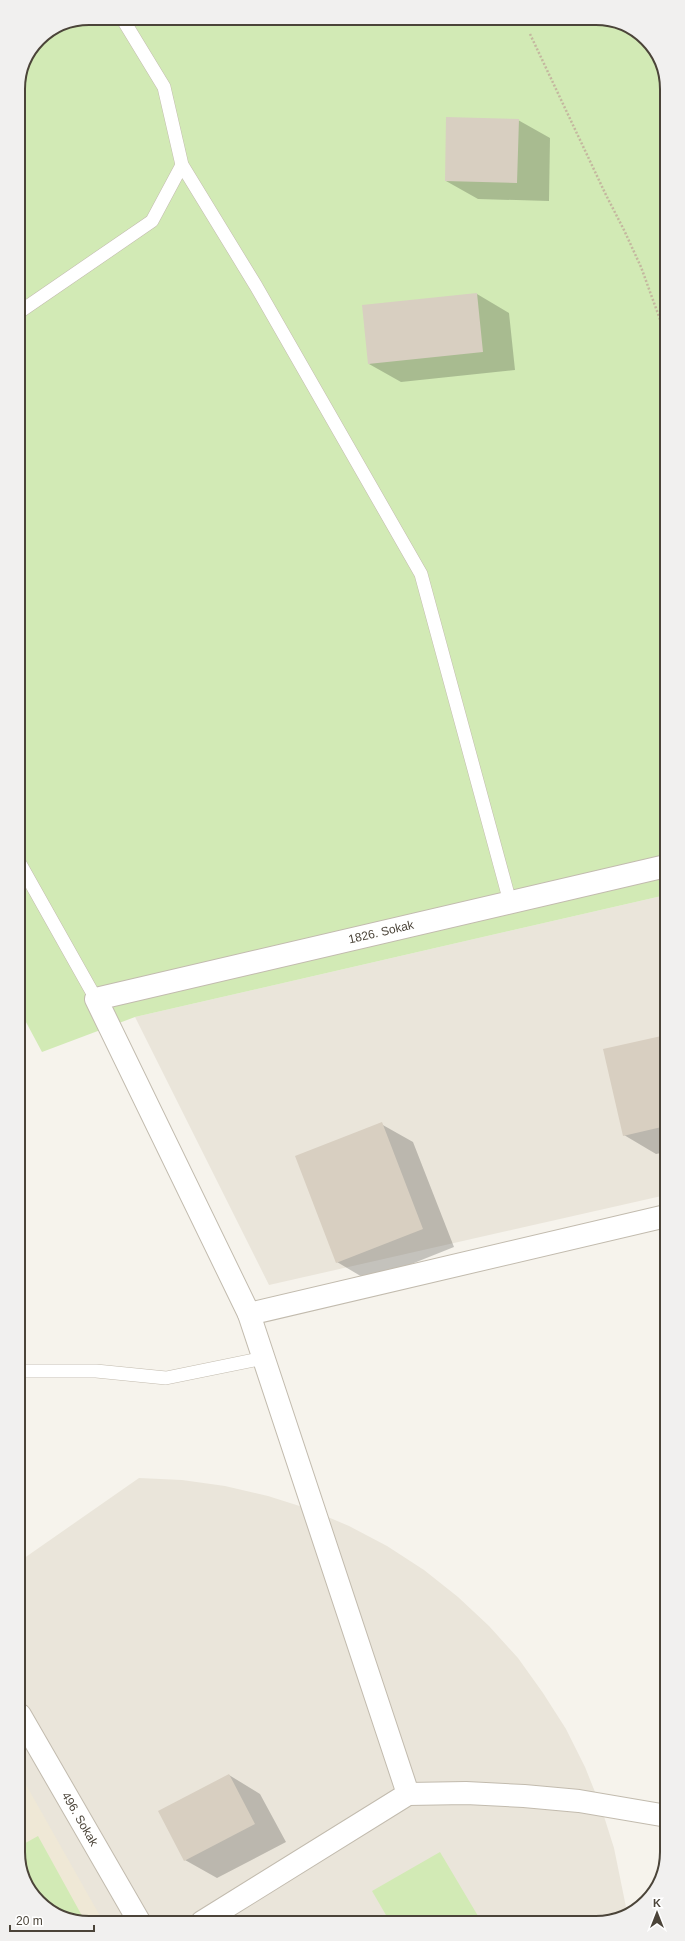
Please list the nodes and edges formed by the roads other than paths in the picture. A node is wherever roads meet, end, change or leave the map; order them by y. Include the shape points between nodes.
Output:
1 (126, 25) edge
2 (182, 165) junction
3 (25, 307) edge
4 (660, 867) edge
5 (25, 873) edge
6 (510, 902) junction
7 (96, 999) junction
8 (660, 1217) edge
9 (249, 1314) junction
10 (264, 1358) junction
11 (25, 1371) edge
12 (25, 1724) edge
13 (408, 1794) junction
14 (660, 1815) edge
15 (136, 1916) edge
16 (212, 1916) edge

1 - 2 lane via 164,87
2 - 3 lane via 152,222
2 - 6 lane via 256,286 421,574
4 - 6 street, 1826. Sokak
5 - 7 lane
6 - 7 street, 1826. Sokak
7 - 9 street
8 - 9 street
9 - 10 street
10 - 11 lane via 166,1378 96,1371
10 - 13 street
12 - 15 street, 496. Sokak
13 - 14 street via 524,1796 579,1801
13 - 16 street

